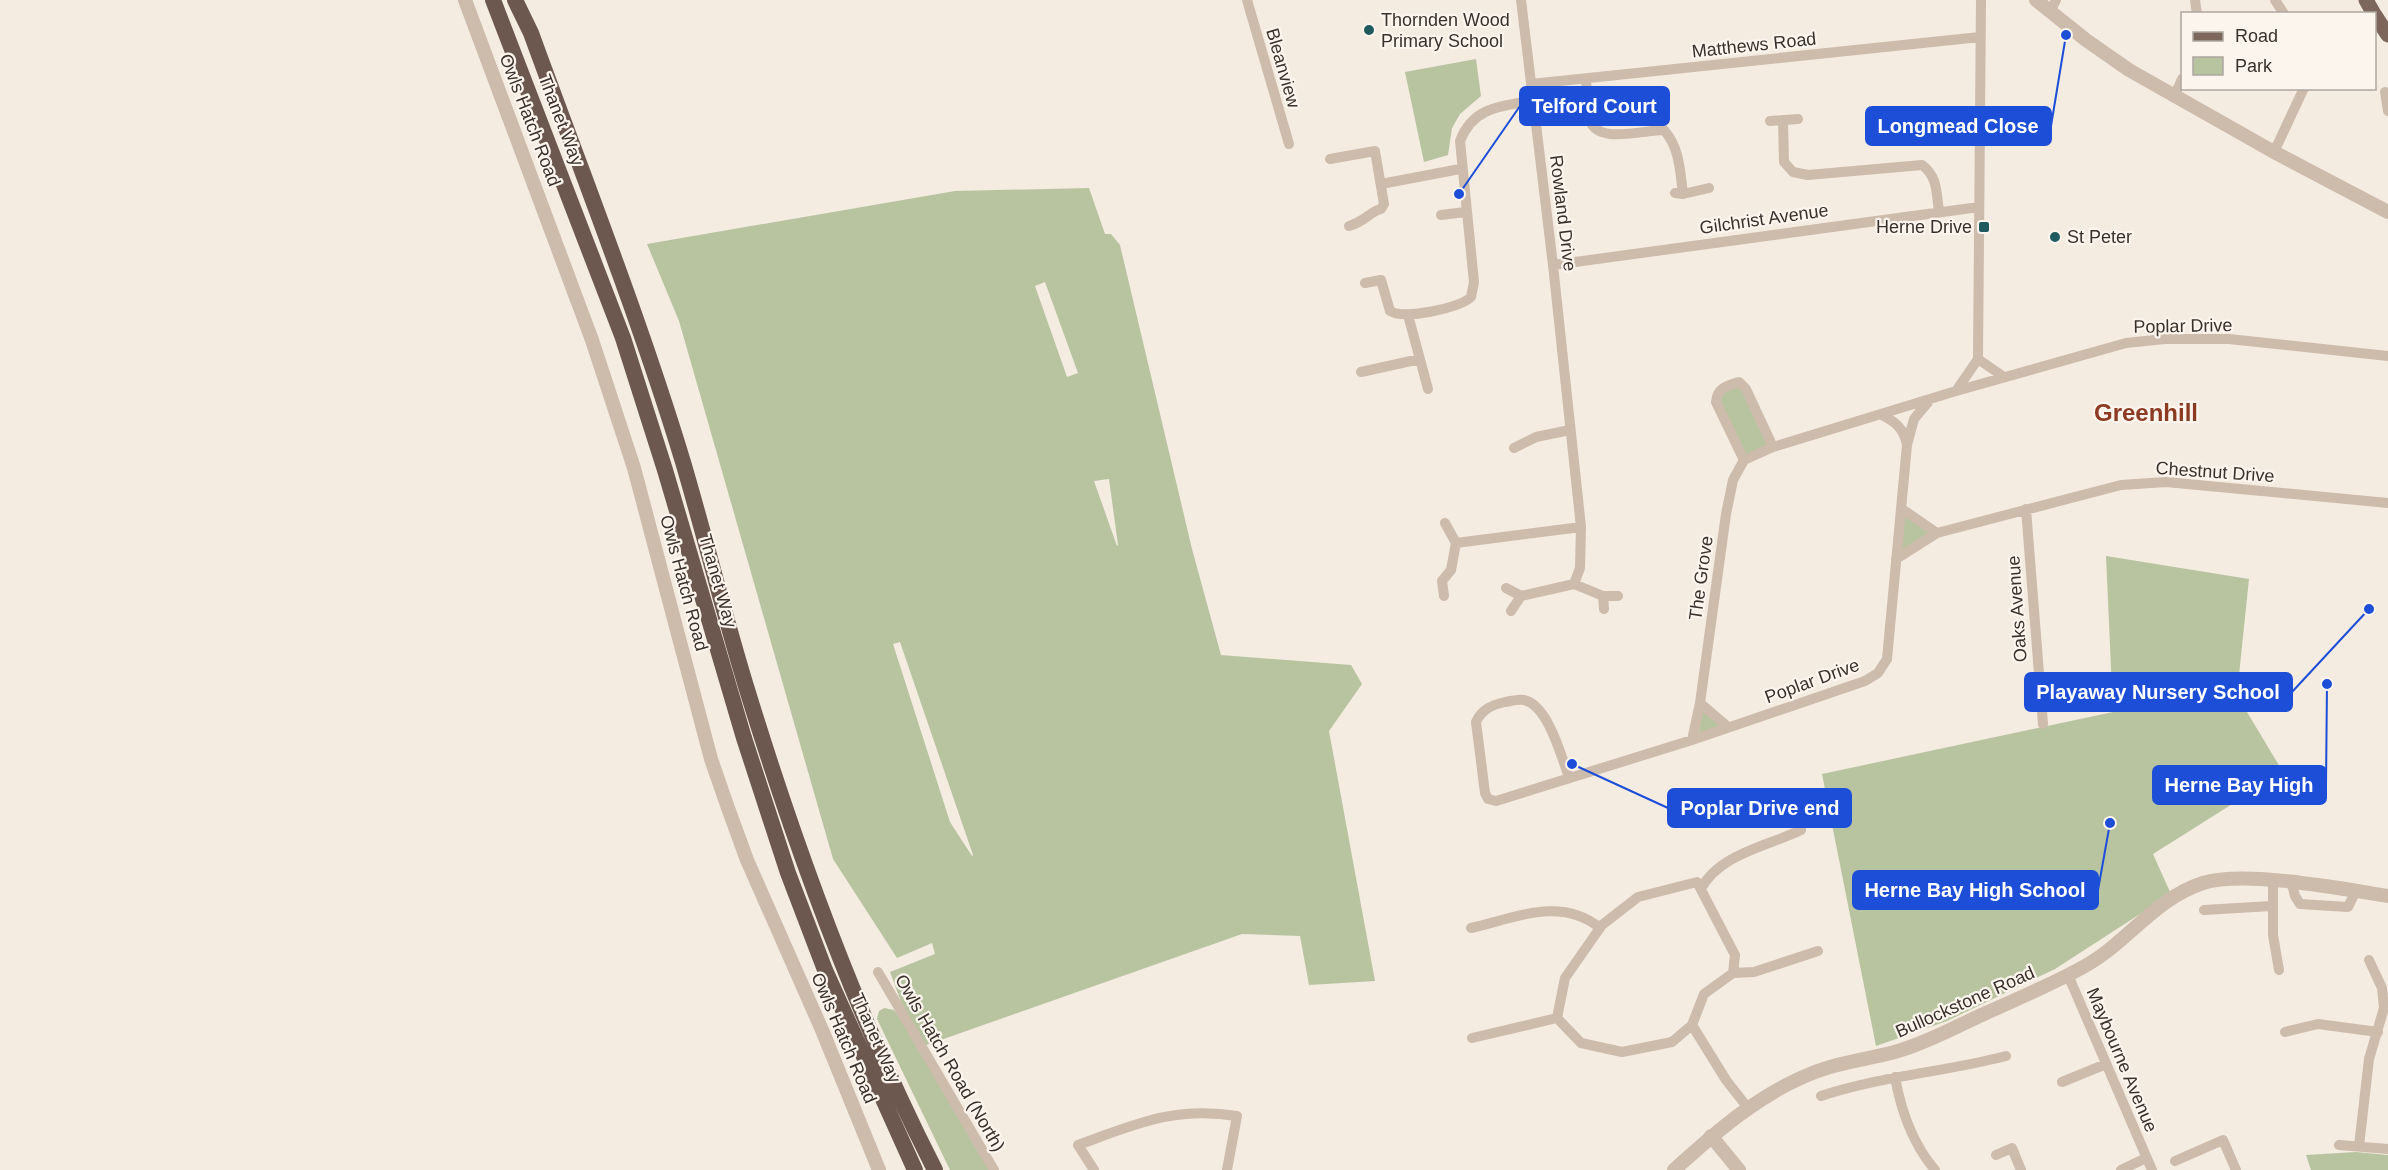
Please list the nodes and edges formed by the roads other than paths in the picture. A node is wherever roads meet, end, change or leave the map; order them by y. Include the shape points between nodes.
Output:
1 (465, 0) edge
2 (493, 0) edge
3 (515, 0) edge
4 (1247, 0) edge
5 (1521, 0) edge
6 (1981, 0) edge
7 (2036, 0) edge
8 (2053, 6) edge
9 (2376, 17) edge
10 (2388, 35) edge
11 (1980, 37) junction
12 (1586, 79) junction
13 (2181, 81) edge
14 (1531, 84) junction
15 (2303, 90) edge
16 (2385, 92) dead end
17 (2175, 95) junction
18 (1532, 101) junction
19 (2388, 111) edge
20 (1798, 119) dead end
21 (1783, 120) junction
22 (1770, 121) dead end
23 (1289, 144) dead end
24 (2274, 152) junction
25 (1330, 159) dead end
26 (1460, 168) junction
27 (1381, 184) junction
28 (1709, 188) dead end
29 (1979, 207) junction
30 (1938, 211) junction
31 (1465, 212) junction
32 (2388, 212) edge
33 (1441, 215) dead end
34 (1349, 226) dead end
35 (1554, 265) junction
36 (1365, 283) dead end
37 (1408, 315) junction
38 (2388, 356) edge
39 (1420, 359) junction
40 (1978, 359) junction
41 (1361, 372) dead end
42 (2004, 377) junction
43 (1428, 389) dead end
44 (1956, 391) junction
45 (1931, 398) junction
46 (1882, 415) junction
47 (1570, 430) junction
48 (1907, 445) junction
49 (1773, 447) junction
50 (1515, 448) dead end
51 (1744, 460) junction
52 (2388, 503) edge
53 (1902, 509) junction
54 (2026, 509) junction
55 (1445, 523) dead end
56 (1581, 527) junction
57 (1937, 533) junction
58 (1456, 543) junction
59 (1896, 559) junction
60 (1574, 584) junction
61 (1506, 588) dead end
62 (1444, 596) dead end
63 (1521, 596) junction
64 (1603, 596) junction
65 (1618, 596) dead end
66 (1604, 609) dead end
67 (1511, 611) dead end
68 (1700, 703) junction
69 (2058, 704) dead end
70 (2042, 706) junction
71 (2043, 724) dead end
72 (1728, 727) junction
73 (1692, 740) junction
74 (1569, 777) junction
75 (1802, 830) dead end
76 (2273, 881) junction
77 (1701, 889) junction
78 (2388, 896) edge
79 (2271, 906) junction
80 (2204, 910) dead end
81 (1471, 928) dead end
82 (1600, 928) junction
83 (1818, 951) dead end
84 (2368, 960) dead end
85 (2279, 970) dead end
86 (878, 972) dead end
87 (1733, 973) junction
88 (2068, 975) junction
89 (2385, 987) edge
90 (1557, 1018) junction
91 (1692, 1025) junction
92 (2285, 1032) dead end
93 (2378, 1032) junction
94 (1472, 1038) dead end
95 (2006, 1056) dead end
96 (2106, 1064) junction
97 (1895, 1077) junction
98 (2062, 1082) dead end
99 (1821, 1096) dead end
100 (1748, 1108) junction
101 (1711, 1136) junction
102 (2339, 1145) dead end
103 (2359, 1146) junction
104 (2388, 1149) edge
105 (1996, 1155) dead end
106 (2146, 1158) junction
107 (2175, 1161) dead end
108 (1733, 1168) edge
109 (879, 1170) edge
110 (915, 1170) edge
111 (935, 1170) edge
112 (994, 1170) edge
113 (1094, 1170) edge
114 (1227, 1170) edge
115 (1674, 1170) edge
116 (1935, 1170) edge
117 (2021, 1170) edge
118 (2121, 1170) edge
119 (2152, 1170) edge
120 (2236, 1170) edge

1 - 109 street, Owls Hatch Road via 599,361 637,479 711,759 728,808
2 - 110 highway, Thanet Way via 623,338 788,873 825,970
3 - 111 highway, Thanet Way via 531,33 640,329 805,870 881,1053
4 - 23 street, Bleanview
5 - 14 street, Rowland Drive
6 - 11 street
7 - 8 street
8 - 17 street via 2101,51
9 - 10 main road
11 - 12 street, Matthews Road
11 - 29 street
12 - 14 street, Matthews Road
12 - 28 street via 1589,119 1597,130 1609,135 1664,130 1677,150 1679,194
13 - 17 street
14 - 18 street, Rowland Drive
15 - 24 street
16 - 19 street
17 - 24 street
18 - 26 street via 1491,108 1475,116 1460,141
18 - 35 street, Rowland Drive
20 - 21 street
21 - 22 street
21 - 30 street via 1784,162 1793,172 1808,175 1922,165 1935,181
24 - 32 street
25 - 27 street via 1375,151
26 - 27 street
26 - 31 street
27 - 34 street via 1382,209
29 - 30 street, Gilchrist Avenue
29 - 40 street
30 - 35 street, Gilchrist Avenue
31 - 33 street
31 - 37 street via 1474,282 1472,297 1463,303
35 - 47 street, Rowland Drive
36 - 37 street via 1381,280 1390,311
37 - 39 street
38 - 42 street, Poplar Drive via 2229,339 2165,339 2126,343
39 - 41 street
39 - 43 street
40 - 42 street
40 - 44 street
42 - 44 street, Poplar Drive
44 - 45 street, Poplar Drive
45 - 46 street
45 - 48 street, Poplar Drive via 1914,419
46 - 48 street via 1905,433
46 - 49 street
47 - 50 street via 1536,437
47 - 56 street, Rowland Drive
48 - 53 street, Poplar Drive
49 - 51 street
49 - 51 street via 1746,389 1739,382 1722,388 1716,402
51 - 68 street, The Grove via 1733,480 1726,514
52 - 54 street, Chestnut Drive via 2166,482 2121,485
53 - 57 street
53 - 59 street, Poplar Drive
54 - 57 street, Chestnut Drive
54 - 70 street, Oaks Avenue
55 - 58 street
56 - 58 street
56 - 60 street, Rowland Drive via 1580,568
57 - 59 street, Chestnut Drive
58 - 62 street via 1451,570 1442,581
59 - 72 street, Poplar Drive via 1887,659 1878,673 1865,681
60 - 63 street
60 - 64 street
61 - 63 street
63 - 67 street
64 - 65 street
64 - 66 street
68 - 72 street
68 - 73 street, The Grove
69 - 70 street
70 - 71 street, Oaks Avenue
72 - 73 street, Poplar Drive
73 - 74 street, Poplar Drive
74 - 74 street, Poplar Drive via 1490,800 1485,793 1476,722 1479,717 1498,704 1522,699 1530,702 1546,717
75 - 77 street via 1733,858 1716,869
76 - 78 street, Bullockstone Road
76 - 79 street
76 - 88 street, Bullockstone Road via 2222,880 2178,894 2087,965
77 - 82 street via 1696,882 1638,897
77 - 87 street via 1735,955
79 - 80 street
79 - 85 street
81 - 82 street via 1552,910 1572,912
82 - 90 street via 1565,978
83 - 87 street via 1754,972
84 - 89 street
86 - 112 street, Owls Hatch Road (North)
87 - 91 street via 1704,993
88 - 96 street, Maybourne Avenue
88 - 100 street, Bullockstone Road via 1918,1044 1815,1072
89 - 93 street
90 - 91 street via 1581,1043 1622,1052 1672,1042
90 - 94 street
91 - 100 street via 1715,1065
92 - 93 street via 2318,1024
93 - 103 street via 2363,1092
95 - 97 street via 1964,1067
96 - 98 street
96 - 106 street, Maybourne Avenue
97 - 99 street
97 - 116 street via 1901,1110
100 - 101 street, Bullockstone Road
101 - 108 street
101 - 115 street, Bullockstone Road
102 - 103 street
103 - 104 street
105 - 117 street via 2012,1148
106 - 118 street, Maybourne Avenue
106 - 119 street, Maybourne Avenue
107 - 120 street via 2223,1140
113 - 114 street via 1078,1144 1170,1114 1215,1113 1237,1116

